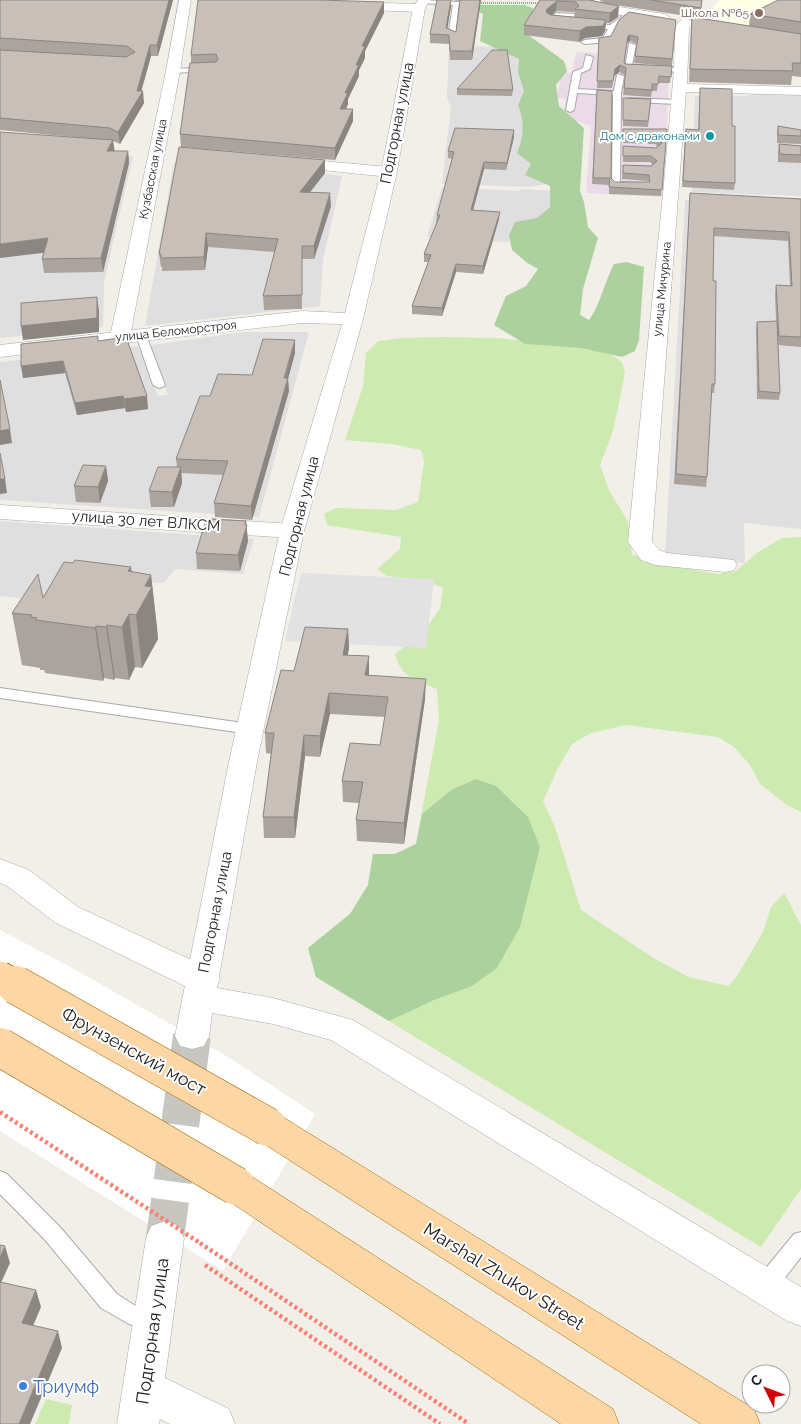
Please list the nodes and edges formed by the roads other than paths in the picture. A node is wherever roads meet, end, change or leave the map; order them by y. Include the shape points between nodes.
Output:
1 (186, 0) edge
2 (196, 0) edge
3 (566, 0) edge
4 (422, 3) edge
5 (598, 4) edge
6 (332, 5) edge
7 (630, 13) junction
8 (574, 16) edge
9 (611, 27) junction
10 (452, 37) edge
11 (585, 42) edge
12 (632, 45) edge
13 (589, 57) dead end
14 (214, 68) edge
15 (173, 71) junction
16 (620, 76) edge
17 (679, 87) junction
18 (575, 91) junction
19 (801, 91) edge
20 (617, 96) junction
21 (570, 110) dead end
22 (617, 130) junction
23 (626, 130) edge
24 (156, 151) junction
25 (175, 153) dead end
26 (272, 162) edge
27 (389, 172) junction
28 (644, 185) edge
29 (671, 194) junction
30 (691, 195) edge
31 (353, 319) junction
32 (142, 335) junction
33 (120, 338) junction
34 (0, 351) edge
35 (158, 385) dead end
36 (0, 512) edge
37 (292, 530) junction
38 (726, 565) dead end
39 (0, 693) edge
40 (250, 729) junction
41 (0, 870) edge
42 (0, 976) edge
43 (200, 989) junction
44 (192, 1036) tunnel mouth
45 (0, 1047) edge
46 (268, 1127) joint
47 (0, 1180) edge
48 (182, 1241) tunnel mouth
49 (801, 1241) edge
50 (765, 1286) junction
51 (801, 1308) edge
52 (154, 1321) junction
53 (141, 1406) edge
54 (214, 1424) edge
55 (598, 1424) edge
56 (739, 1424) edge

1 - 2 street
1 - 15 street, Кузбасская улица
3 - 5 lane
4 - 6 street
4 - 10 lane via 457,3
4 - 27 street, Подгорная улица
5 - 7 street
7 - 9 lane
7 - 17 street, улица Мичурина via 692,22 682,27
8 - 9 lane via 556,15 551,22 567,26
9 - 11 lane via 606,40
12 - 17 lane via 628,67
13 - 18 lane via 586,69 577,72
14 - 15 lane
15 - 24 street, Кузбасская улица
16 - 20 lane
17 - 19 street
17 - 20 lane
17 - 29 street, улица Мичурина
18 - 20 lane
18 - 21 lane
20 - 22 lane
22 - 23 lane
22 - 28 lane via 621,147 616,184
24 - 25 street
24 - 33 street, Кузбасская улица
26 - 27 street
27 - 31 street, Подгорная улица
29 - 30 street
29 - 38 street, улица Мичурина via 640,542 650,555 664,560
31 - 32 street, улица Беломорстроя via 302,317
31 - 37 street, Подгорная улица
32 - 33 street, улица Беломорстроя
32 - 35 lane
33 - 34 street, улица Беломорстроя
36 - 37 street, улица 30 лет ВЛКСМ
37 - 40 street, Подгорная улица
39 - 40 lane
40 - 43 street, Подгорная улица
41 - 43 street via 18,878 67,915
42 - 46 main road, Фрунзенский мост, bridge
43 - 44 street, Подгорная улица
43 - 50 street via 341,1030
45 - 55 main road, bridge via 236,1186
46 - 56 main road, Marshal Zhukov Street
47 - 52 lane via 53,1234 109,1301 129,1314
48 - 52 street, Подгорная улица
49 - 50 lane
50 - 51 street
52 - 53 street, Подгорная улица
53 - 54 street

